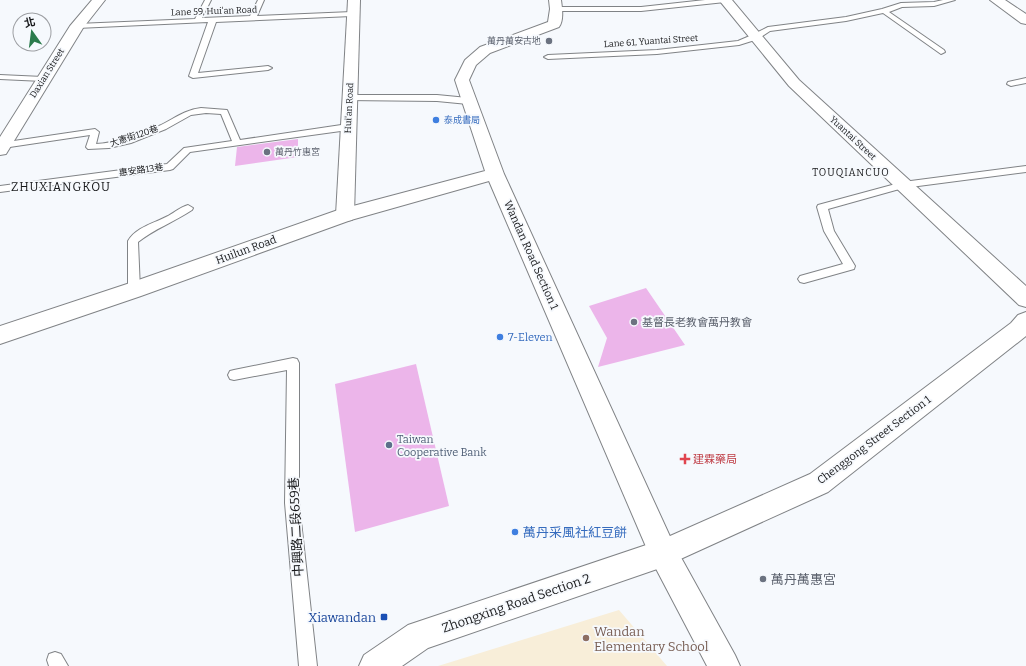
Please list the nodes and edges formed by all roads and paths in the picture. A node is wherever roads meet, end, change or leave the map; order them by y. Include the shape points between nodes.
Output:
1 (99, 0) edge
2 (208, 0) edge
3 (261, 0) edge
4 (725, 0) edge
5 (952, 0) edge
6 (996, 0) edge
7 (556, 5) edge
8 (353, 7) edge
9 (884, 11) junction
10 (253, 18) junction
11 (198, 20) junction
12 (213, 20) junction
13 (1026, 20) edge
14 (77, 26) junction
15 (755, 37) junction
16 (941, 52) dead end
17 (548, 57) dead end
18 (268, 68) dead end
19 (0, 77) edge
20 (43, 79) junction
21 (1026, 80) edge
22 (1011, 84) dead end
23 (349, 98) junction
24 (468, 101) junction
25 (348, 127) junction
26 (237, 143) junction
27 (1, 148) edge
28 (1026, 169) edge
29 (494, 174) junction
30 (903, 186) junction
31 (0, 189) edge
32 (188, 208) dead end
33 (345, 215) junction
34 (804, 280) dead end
35 (134, 290) junction
36 (1026, 299) edge
37 (1024, 328) edge
38 (0, 335) edge
39 (234, 375) dead end
40 (663, 553) junction
41 (308, 666) edge
42 (375, 666) edge
43 (724, 666) edge

1 - 14 street, Daxian Street
2 - 11 lane
3 - 10 lane
4 - 7 lane via 641,9
4 - 15 street, Yuantai Street
5 - 9 lane, Lane 61, Yuantai Street via 934,4 901,5
6 - 13 street
7 - 24 street, Wandan Road Section 1 via 554,24 485,50 475,57 467,66 462,80
8 - 10 lane, Lane 59, Hui'an Road
8 - 23 street, Hui'an Road
9 - 15 lane, Lane 61, Yuantai Street via 846,19 768,29
9 - 16 lane
10 - 12 lane, Lane 59, Hui'an Road
11 - 12 lane, Lane 59, Hui'an Road
11 - 14 lane, Lane 59, Hui'an Road
12 - 18 lane via 193,76
14 - 20 street, Daxian Street
15 - 17 lane, Lane 61, Yuantai Street via 738,43 657,52
15 - 30 street, Yuantai Street via 794,83
19 - 20 lane
20 - 27 street, Daxian Street
21 - 22 lane
23 - 24 lane via 437,98
23 - 25 street, Hui'an Road
24 - 29 street, Wandan Road Section 1
25 - 26 lane, 惠安路13巷
25 - 33 street, Hui'an Road
26 - 27 lane, 大憲街120巷 via 224,112 214,110 188,113 156,130 100,147 92,147 95,132
26 - 31 lane, 惠安路13巷 via 187,150 170,167
28 - 30 lane
29 - 33 street, Huilun Road
29 - 40 street, Wandan Road Section 1
30 - 34 lane via 822,207 829,231 850,266
30 - 36 street, Yuantai Street
32 - 35 lane via 146,230 133,240
33 - 35 street, Huilun Road
35 - 38 street, Huilun Road
37 - 40 street, Chenggong Street Section 1 via 819,483
39 - 41 lane, 中興路二段659巷 via 293,363 292,504
40 - 42 street, Zhongxing Road Section 2 via 419,636
40 - 43 street, Wandan Road Section 1

